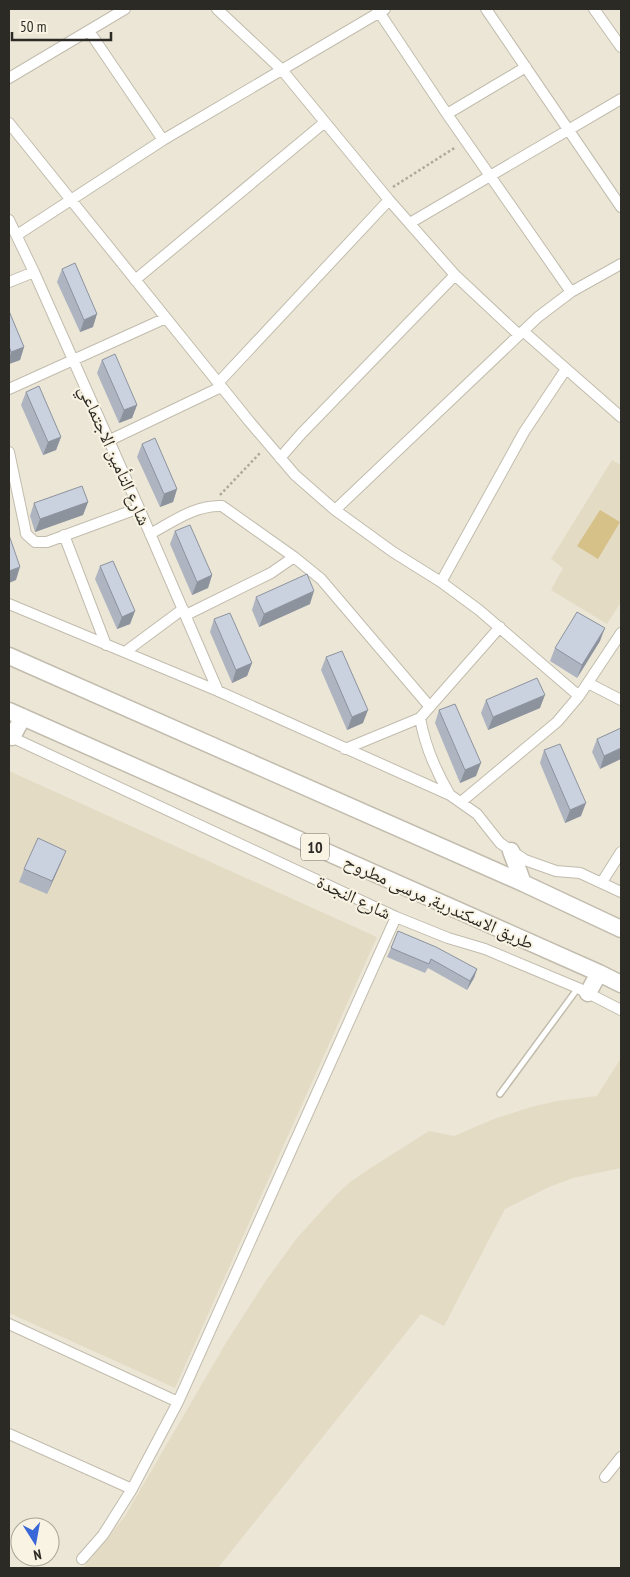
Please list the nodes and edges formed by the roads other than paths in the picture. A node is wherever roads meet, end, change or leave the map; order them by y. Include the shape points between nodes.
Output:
1 (126, 9) edge
2 (217, 9) edge
3 (486, 9) edge
4 (594, 9) edge
5 (380, 10) edge
6 (89, 31) junction
7 (621, 47) edge
8 (526, 67) junction
9 (282, 70) junction
10 (9, 78) edge
11 (621, 99) edge
12 (447, 114) junction
13 (324, 122) junction
14 (9, 123) edge
15 (569, 130) junction
16 (162, 140) junction
17 (491, 176) junction
18 (386, 196) junction
19 (70, 200) junction
20 (621, 207) edge
21 (9, 220) edge
22 (410, 223) junction
23 (17, 235) junction
24 (621, 264) edge
25 (34, 272) junction
26 (455, 275) junction
27 (135, 280) junction
28 (9, 282) edge
29 (571, 292) junction
30 (166, 318) junction
31 (521, 333) junction
32 (73, 360) junction
33 (566, 369) junction
34 (220, 385) junction
35 (9, 389) edge
36 (621, 417) edge
37 (108, 441) junction
38 (9, 452) edge
39 (280, 458) junction
40 (139, 508) junction
41 (335, 510) junction
42 (150, 534) junction
43 (64, 535) junction
44 (294, 557) junction
45 (441, 582) junction
46 (9, 604) edge
47 (185, 612) junction
48 (500, 627) junction
49 (621, 633) edge
50 (106, 645) junction
51 (125, 652) junction
52 (9, 656) edge
53 (588, 683) junction
54 (218, 691) junction
55 (579, 696) junction
56 (621, 700) edge
57 (430, 707) junction
58 (16, 714) edge
59 (420, 718) junction
60 (10, 737) edge
61 (345, 749) junction
62 (450, 795) junction
63 (460, 802) junction
64 (510, 851) junction
65 (621, 852) edge
66 (602, 882) junction
67 (524, 883) junction
68 (621, 892) edge
69 (396, 917) junction
70 (621, 929) edge
71 (599, 973) junction
72 (621, 984) edge
73 (583, 990) junction
74 (621, 1010) edge
75 (500, 1094) dead end
76 (9, 1324) edge
77 (178, 1402) junction
78 (9, 1434) edge
79 (621, 1457) edge
80 (605, 1478) dead end
81 (132, 1489) junction
82 (82, 1559) dead end

1 - 6 street
2 - 9 street
3 - 8 street
4 - 7 street
5 - 9 street
5 - 12 street
6 - 10 street
6 - 16 street
8 - 12 street
8 - 15 street
9 - 13 street
9 - 16 street
11 - 15 street
12 - 17 street
13 - 18 street
13 - 27 street
14 - 19 street
15 - 17 street
15 - 20 street
16 - 19 street
17 - 22 street
17 - 29 street
18 - 22 street
18 - 34 street
19 - 23 street
19 - 27 street
21 - 23 street, شارع التأمين الاجتماعي
22 - 26 street
23 - 25 street, شارع التأمين الاجتماعي
24 - 29 street
25 - 28 street
25 - 32 street, شارع التأمين الاجتماعي
26 - 31 street
26 - 39 street
27 - 30 street
29 - 31 street
30 - 32 street
30 - 34 street
31 - 33 street
31 - 41 street
32 - 35 street
32 - 37 street, شارع التأمين الاجتماعي
33 - 36 street
33 - 45 street via 524,432
34 - 37 street
34 - 39 street
37 - 40 street, شارع التأمين الاجتماعي
38 - 43 street via 26,534 41,543
39 - 41 street
40 - 42 street, شارع التأمين الاجتماعي
40 - 43 street
41 - 45 street
42 - 44 street via 190,512 222,506
42 - 47 street, شارع التأمين الاجتماعي
43 - 50 street
44 - 47 street via 272,572
44 - 57 street via 333,591
45 - 48 street
46 - 50 street
47 - 51 street
47 - 54 street, شارع التأمين الاجتماعي
48 - 55 street
48 - 57 street
49 - 53 street
50 - 51 street
51 - 54 street
52 - 67 main road
53 - 55 street
53 - 56 street
54 - 61 street
55 - 63 street via 557,722
57 - 59 street
58 - 60 main road
58 - 71 main road, طريق الاسكندرية, مرسى مطروح / 10
59 - 61 street
59 - 62 street via 434,766
60 - 69 street, شارع النجدة
61 - 62 street
62 - 63 street
63 - 64 street via 476,814 500,844
64 - 66 street via 538,866 580,873
64 - 67 main road
65 - 66 street
66 - 68 street
67 - 70 main road
69 - 73 street, شارع النجدة via 485,949
69 - 77 street
71 - 72 main road, طريق الاسكندرية, مرسى مطروح / 10
71 - 73 main road
73 - 74 street, شارع النجدة
73 - 75 lane
76 - 77 street
77 - 81 street
78 - 81 street
79 - 80 street
81 - 82 street

